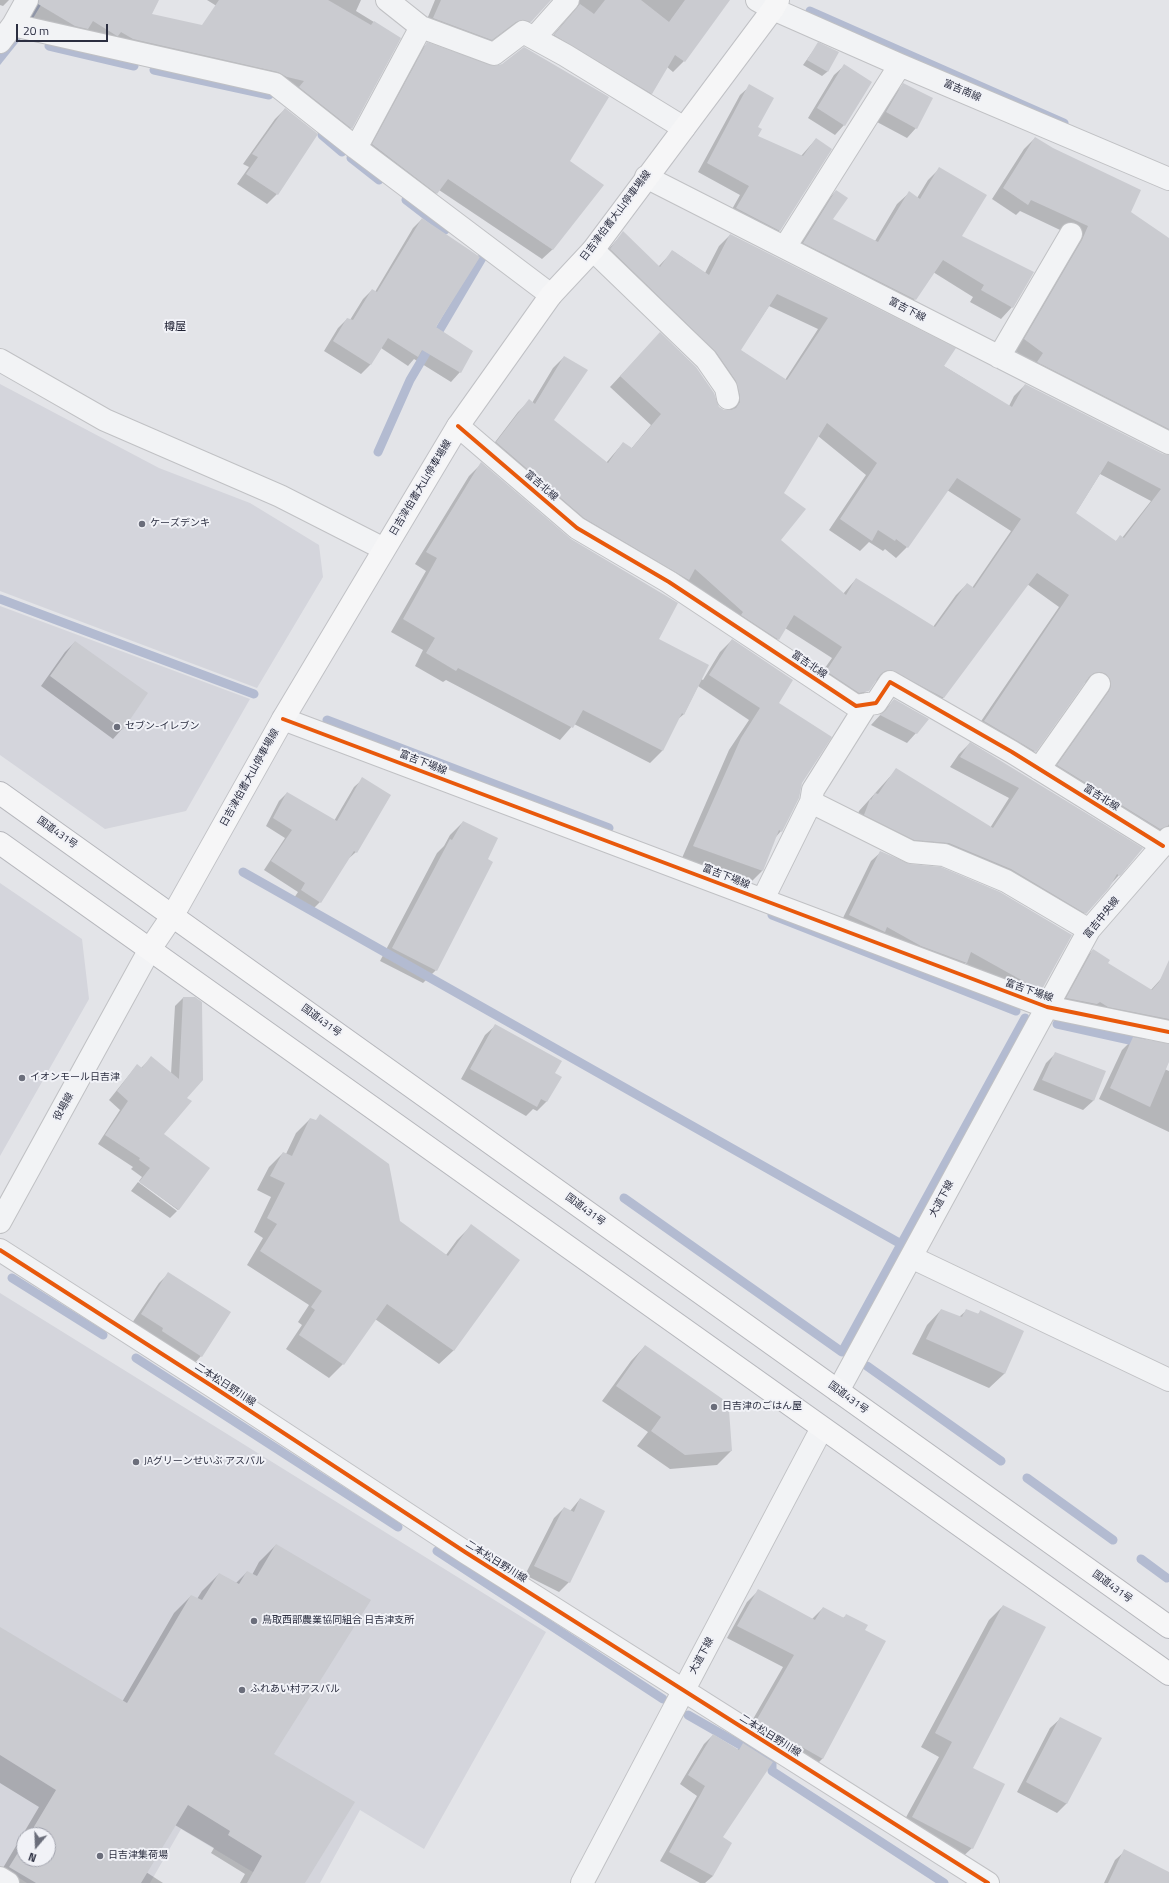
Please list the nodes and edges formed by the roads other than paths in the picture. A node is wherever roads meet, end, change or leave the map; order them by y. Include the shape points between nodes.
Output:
1 (27, 0) edge
2 (387, 0) edge
3 (568, 0) edge
4 (769, 3) edge
5 (421, 27) junction
6 (7, 34) edge
7 (534, 38) junction
8 (900, 65) junction
9 (684, 128) junction
10 (356, 148) junction
11 (646, 177) junction
12 (1169, 180) edge
13 (1071, 234) dead end
14 (786, 247) junction
15 (593, 250) junction
16 (551, 295) junction
17 (999, 357) junction
18 (0, 360) edge
19 (728, 398) dead end
20 (458, 426) junction
21 (1169, 443) edge
22 (384, 549) junction
23 (1099, 684) dead end
24 (867, 704) junction
25 (283, 719) junction
26 (1039, 769) junction
27 (0, 793) edge
28 (811, 802) junction
29 (1166, 842) edge
30 (0, 843) edge
31 (763, 899) junction
32 (173, 914) junction
33 (1089, 930) junction
34 (150, 949) junction
35 (1047, 1006) junction
36 (1169, 1032) edge
37 (0, 1222) edge
38 (0, 1250) edge
39 (911, 1257) junction
40 (1169, 1380) edge
41 (838, 1391) junction
42 (822, 1428) junction
43 (1169, 1627) edge
44 (1169, 1674) edge
45 (684, 1690) junction
46 (0, 1878) edge
47 (8, 1883) edge
48 (582, 1883) edge
49 (988, 1883) edge

1 - 6 street
2 - 5 street
3 - 7 street
4 - 8 street, 富吉南線
4 - 9 main road, 日吉津伯耆大山停車場線
5 - 7 street via 494,54 523,32
5 - 10 street
6 - 10 street via 275,84
7 - 9 street
8 - 12 street, 富吉南線
8 - 14 street
9 - 11 main road, 日吉津伯耆大山停車場線
10 - 16 street
11 - 14 street, 富吉下線
11 - 15 main road, 日吉津伯耆大山停車場線
13 - 17 street
14 - 17 street, 富吉下線
15 - 16 main road, 日吉津伯耆大山停車場線
15 - 19 street via 706,359 726,388
16 - 20 main road, 日吉津伯耆大山停車場線
17 - 21 street, 富吉下線
18 - 22 street via 105,420 280,496
20 - 22 main road, 日吉津伯耆大山停車場線
20 - 24 street, 富吉北線 via 577,528 669,582 856,706
22 - 25 main road, 日吉津伯耆大山停車場線
23 - 26 street
24 - 26 street, 富吉北線 via 876,703 890,682
24 - 28 street via 813,790
25 - 31 street, 富吉下場線
25 - 32 main road, 日吉津伯耆大山停車場線
26 - 29 street, 富吉北線
27 - 32 main road, 国道431号
28 - 31 street
28 - 33 street via 911,852 944,855 1006,881
29 - 33 street, 富吉中央線
30 - 34 main road
31 - 35 street, 富吉下場線
32 - 34 main road, 日吉津伯耆大山停車場線
32 - 41 main road, 国道431号
33 - 35 street, 富吉中央線
34 - 37 street, 役場線
34 - 42 main road
35 - 36 street, 富吉下場線
35 - 39 street, 大道下線
38 - 45 street, 二本松日野川線 via 459,1548
39 - 40 street
39 - 41 street, 大道下線
41 - 43 main road, 国道431号
42 - 44 main road
42 - 45 street, 大道下線
45 - 48 street, 大道下線
45 - 49 street, 二本松日野川線
46 - 47 street

